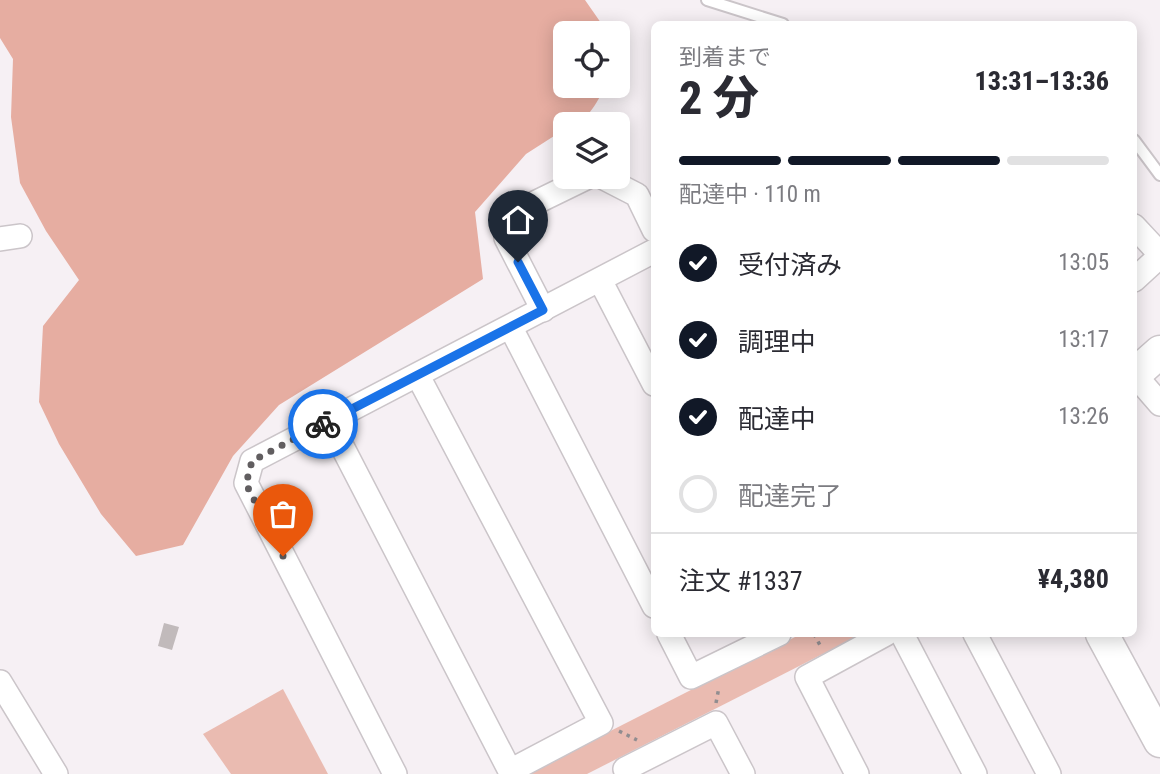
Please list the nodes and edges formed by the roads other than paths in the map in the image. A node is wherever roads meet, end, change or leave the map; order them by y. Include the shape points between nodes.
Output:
1 (707, 0) edge
2 (774, 21) edge
3 (1137, 143) edge
4 (1160, 175) edge
5 (563, 189) edge
6 (626, 189) edge
7 (651, 223) edge
8 (1137, 229) edge
9 (651, 253) edge
10 (1160, 255) edge
11 (1137, 276) edge
12 (600, 280) junction
13 (543, 310) junction
14 (511, 328) junction
15 (1160, 352) edge
16 (1137, 371) edge
17 (418, 376) junction
18 (1137, 377) edge
19 (651, 378) edge
20 (1160, 404) edge
21 (329, 421) junction
22 (651, 600) edge
23 (671, 637) edge
24 (773, 637) edge
25 (880, 637) edge
26 (904, 637) edge
27 (977, 637) edge
28 (1104, 637) edge
29 (0, 682) edge
30 (1160, 741) edge
31 (56, 774) edge
32 (395, 774) edge
33 (628, 774) edge
34 (743, 774) edge
35 (857, 774) edge
36 (975, 774) edge
37 (1049, 774) edge

1 - 2 lane
3 - 4 lane
5 - 13 street via 510,215 506,238
6 - 7 street via 638,195
8 - 10 street
9 - 12 street
10 - 11 street
12 - 13 street
12 - 19 street
13 - 14 street
14 - 17 street
14 - 22 street
15 - 16 street
17 - 21 street
17 - 21 street via 601,723 510,771
18 - 20 street
21 - 32 street via 252,461 246,484
23 - 24 street via 691,677
25 - 35 street via 807,677
26 - 36 street
27 - 37 street
28 - 30 street
29 - 31 street
33 - 34 street via 625,769 716,723

